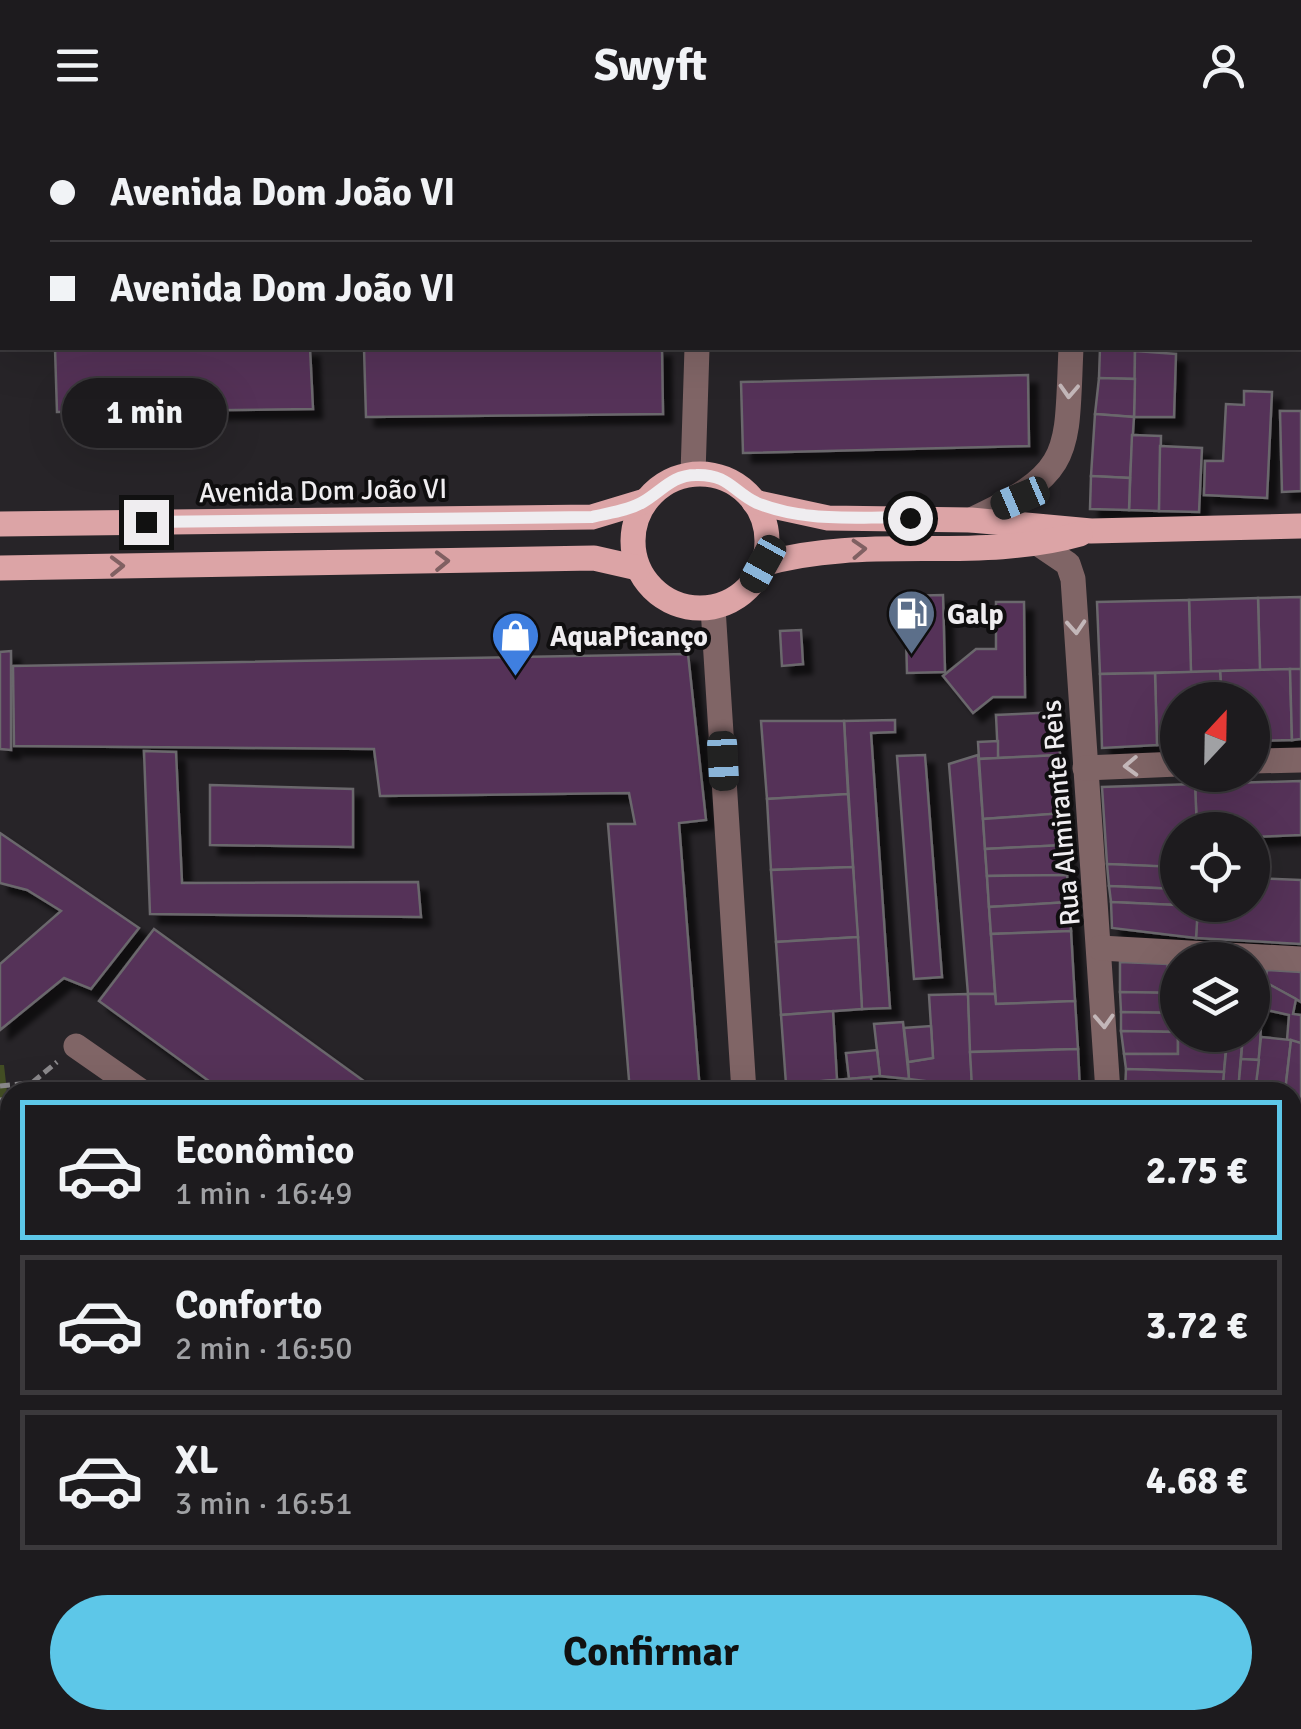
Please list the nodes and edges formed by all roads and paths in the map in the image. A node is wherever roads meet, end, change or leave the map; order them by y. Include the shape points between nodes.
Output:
1 (697, 350) edge
2 (1071, 350) edge
3 (693, 474) junction
4 (645, 501) junction
5 (754, 502) junction
6 (971, 520) junction
7 (0, 524) edge
8 (1301, 526) edge
9 (1091, 532) junction
10 (1040, 546) junction
11 (763, 564) junction
12 (0, 568) edge
13 (638, 568) junction
14 (713, 608) junction
15 (1301, 760) edge
16 (1270, 761) edge
17 (1160, 765) edge
18 (1084, 768) junction
19 (1100, 948) junction
20 (1301, 959) edge
21 (76, 1046) joint
22 (33, 1082) edge
23 (128, 1082) edge
24 (743, 1082) edge
25 (1107, 1082) edge

1 - 3 street
2 -> 6 street via 1060,455 1036,486
3 - 4 main road
3 - 5 main road via 716,476
4 - 7 main road, Avenida Dom João VI via 592,517
4 - 13 main road via 632,538
5 - 6 main road via 828,518
5 - 11 main road via 764,521
6 - 9 main road
8 - 9 main road
9 - 10 main road
11 -> 10 main road via 861,549
10 -> 18 street, Rua Almirante Reis via 1068,564 1074,579
11 - 14 main road via 752,584
12 -> 13 main road via 594,558
13 - 14 main road via 670,602
14 - 24 street
15 - 16 street
17 -> 18 street
18 - 19 street, Rua Almirante Reis
19 - 20 street
19 -> 25 street, Rua Almirante Reis
21 - 22 path
21 - 23 street

